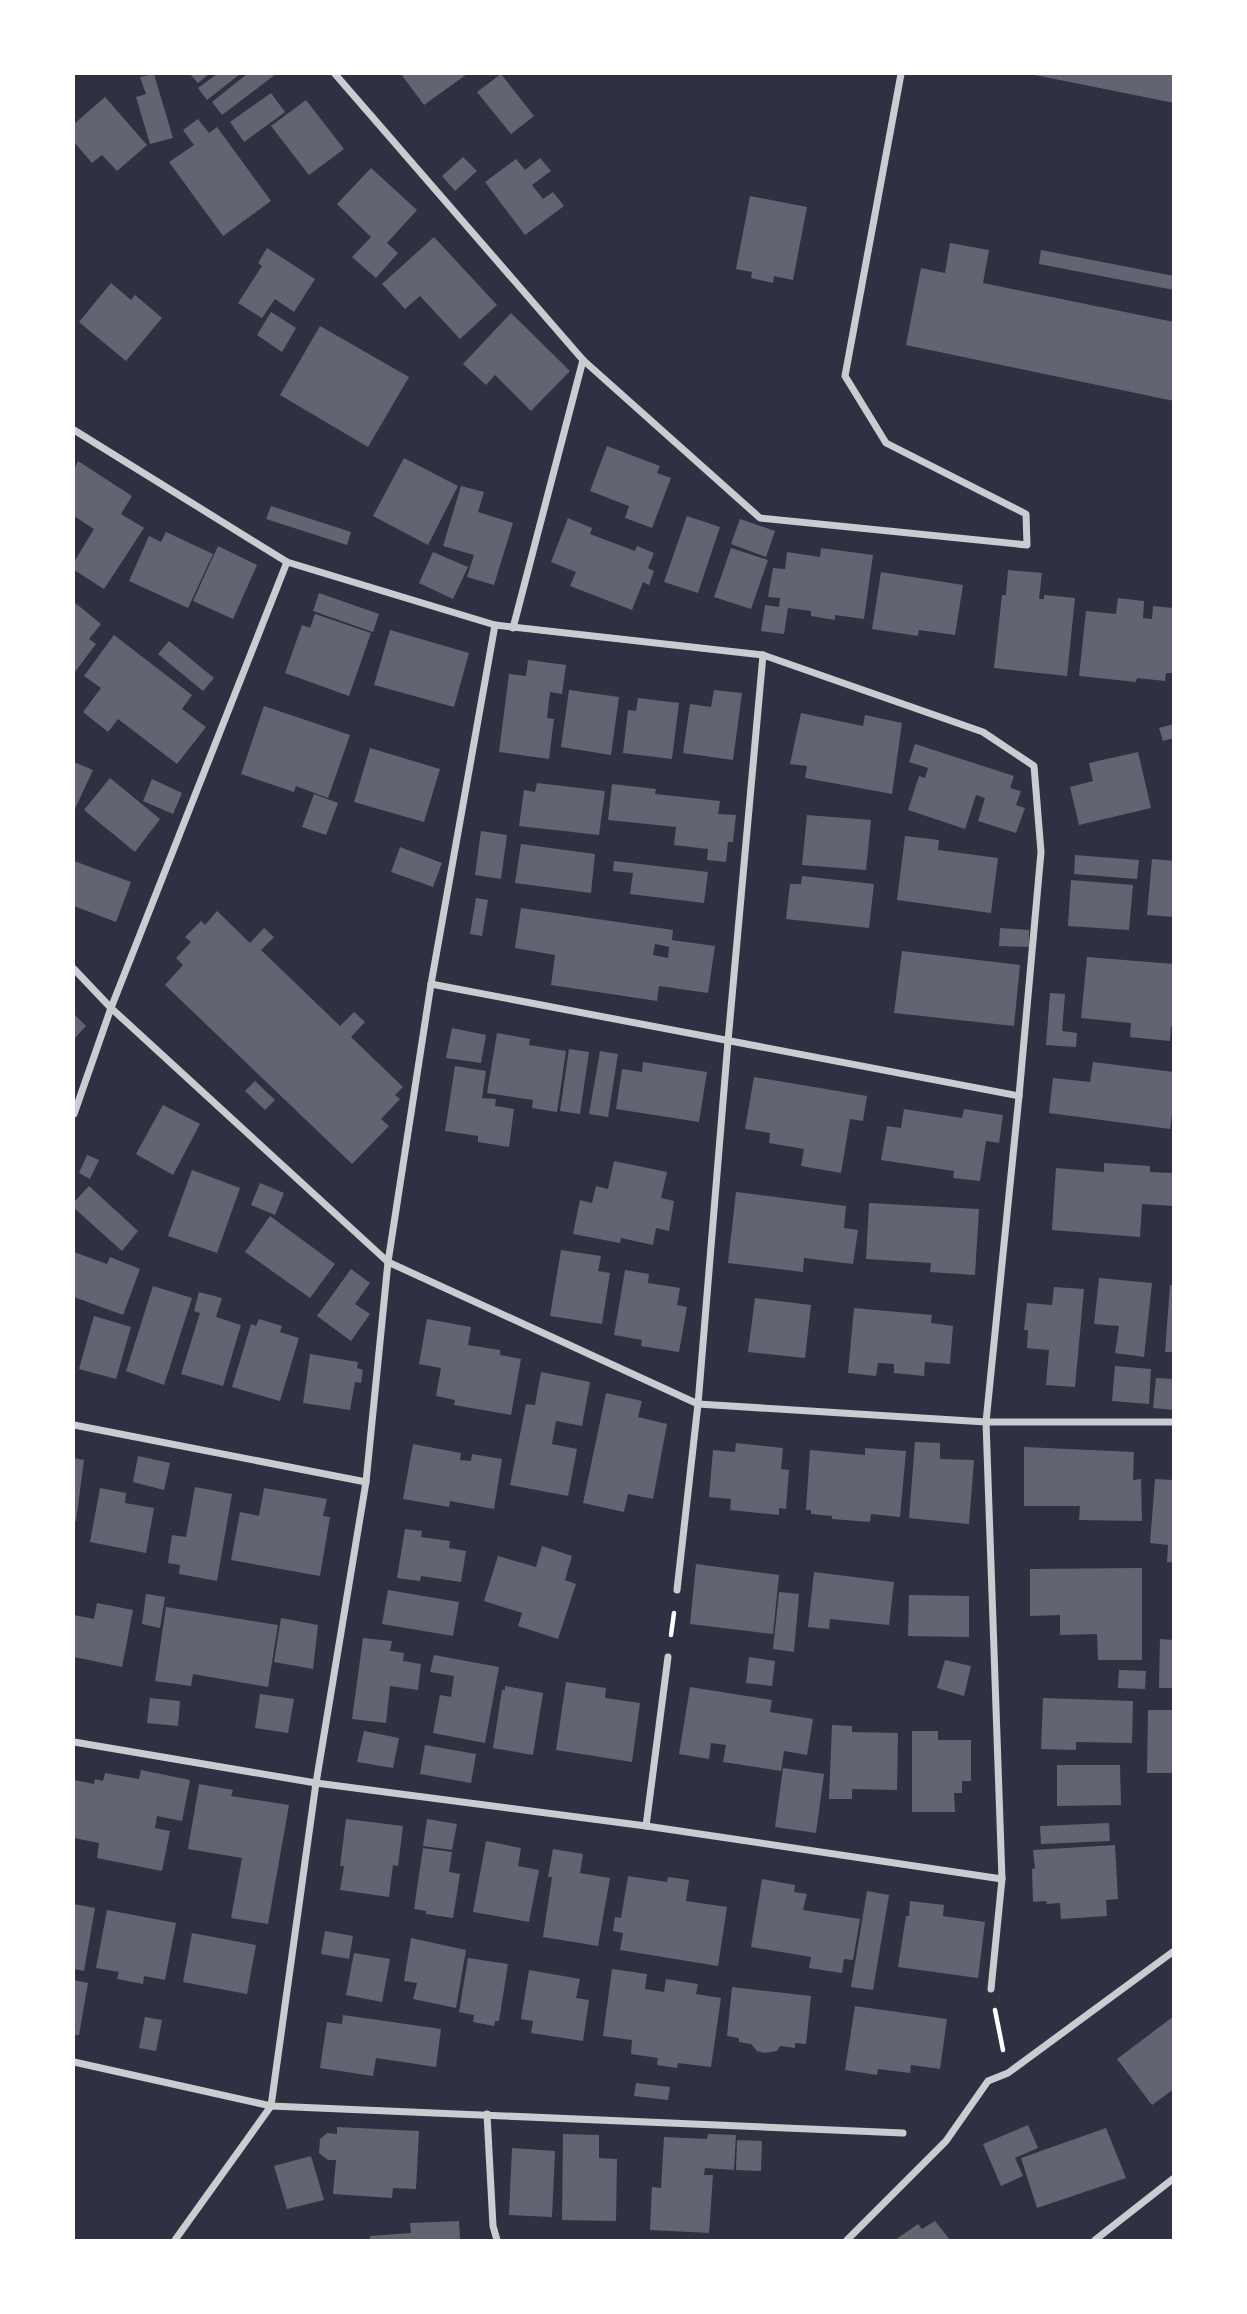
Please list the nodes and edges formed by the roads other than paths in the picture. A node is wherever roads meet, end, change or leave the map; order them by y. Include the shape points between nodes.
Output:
1 (335, 74) edge
2 (901, 74) edge
3 (583, 360) junction
4 (74, 429) edge
5 (287, 562) junction
6 (495, 625) junction
7 (513, 628) junction
8 (763, 655) junction
9 (74, 970) edge
10 (431, 984) junction
11 (111, 1008) junction
12 (727, 1041) junction
13 (1019, 1096) junction
14 (74, 1114) edge
15 (388, 1262) junction
16 (698, 1404) junction
17 (986, 1422) junction
18 (1174, 1422) edge
19 (74, 1425) edge
20 (366, 1482) junction
21 (677, 1590) road end
22 (668, 1657) road end
23 (74, 1742) edge
24 (316, 1783) junction
25 (646, 1826) junction
26 (1002, 1879) junction
27 (1174, 1951) edge
28 (991, 1989) road end
29 (74, 2062) edge
30 (271, 2106) junction
31 (487, 2114) junction
32 (903, 2133) dead end
33 (1174, 2178) edge
34 (175, 2241) edge
35 (497, 2241) edge
36 (847, 2241) edge
37 (1095, 2241) edge

1 - 3 street
2 - 3 street via 845,376 886,443 1026,514 1027,545 760,518
3 - 7 street
4 - 5 street
5 - 6 street
5 - 11 street
6 - 7 street
6 - 10 street
7 - 8 street
8 - 12 street
8 - 13 street via 983,732 1034,766 1041,852
9 - 11 street
10 - 12 street
10 - 15 street
11 - 14 street
11 - 15 street
12 - 13 street
12 - 16 street
13 - 17 street
15 - 16 street
15 - 20 street
16 - 17 street
16 - 21 street
17 - 18 street
17 - 26 street
19 - 20 street
20 - 24 street
22 - 25 street
23 - 24 street
24 - 25 street
24 - 30 street
25 - 26 street
26 - 28 street
27 - 36 street via 1008,2073 988,2081 946,2141
29 - 30 street
30 - 31 street
30 - 34 street
31 - 32 street
31 - 35 street
33 - 37 street

